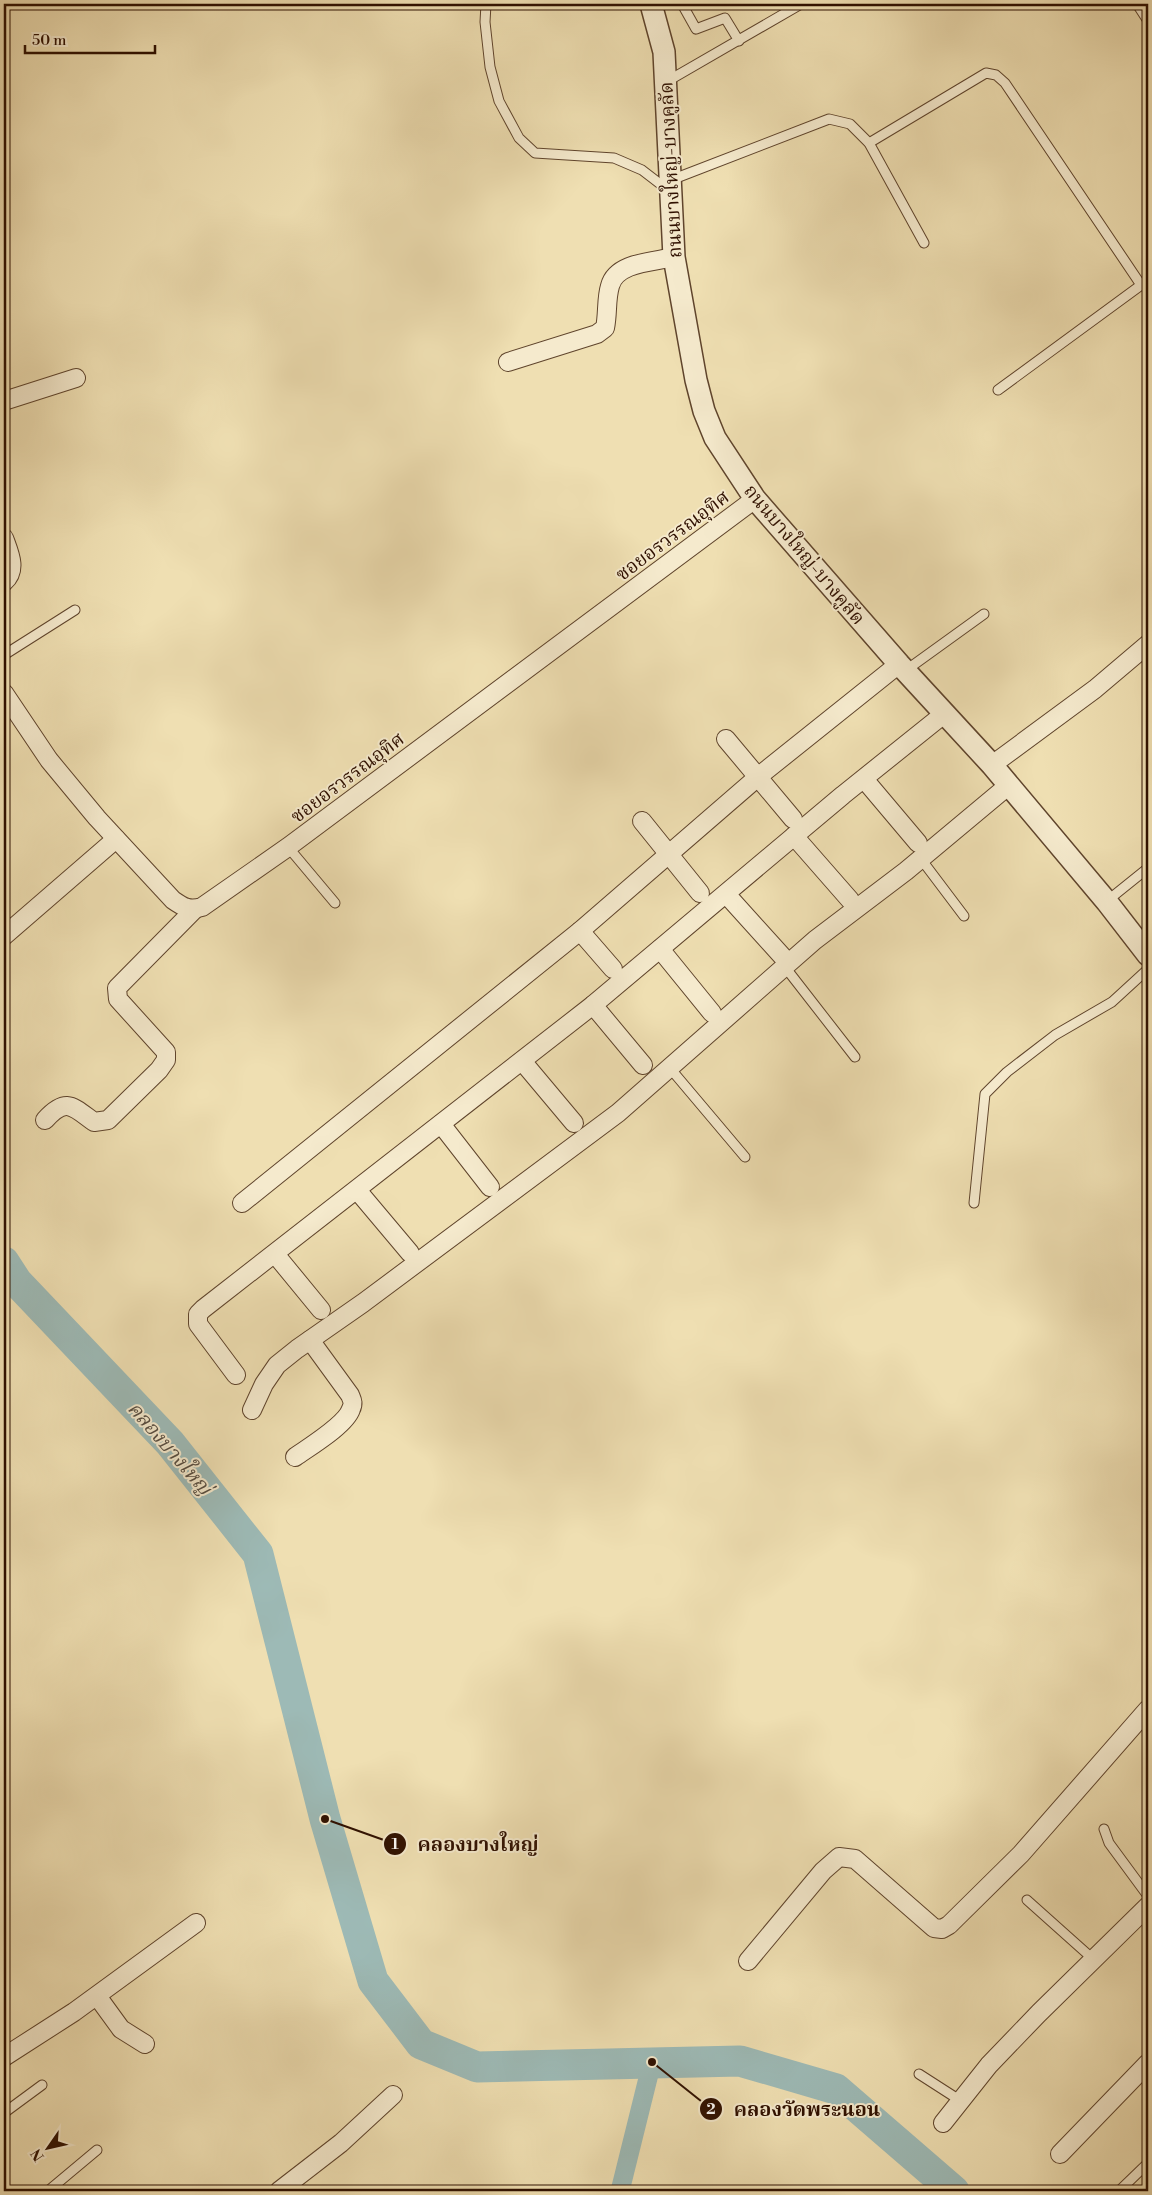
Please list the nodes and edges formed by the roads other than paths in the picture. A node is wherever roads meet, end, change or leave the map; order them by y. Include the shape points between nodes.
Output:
1 (486, 4) edge
2 (651, 4) edge
3 (682, 4) edge
4 (801, 4) edge
5 (1137, 4) edge
6 (1148, 21) edge
7 (739, 41) junction
8 (666, 82) junction
9 (869, 143) junction
10 (672, 187) junction
11 (924, 243) dead end
12 (674, 257) junction
13 (1145, 283) edge
14 (508, 362) dead end
15 (76, 378) dead end
16 (998, 390) dead end
17 (4, 400) edge
18 (755, 499) junction
19 (4, 538) edge
20 (4, 582) edge
21 (75, 610) dead end
22 (984, 614) dead end
23 (1148, 644) edge
24 (4, 655) edge
25 (902, 668) junction
26 (4, 693) edge
27 (944, 714) junction
28 (726, 738) dead end
29 (992, 766) junction
30 (759, 776) junction
31 (864, 779) junction
32 (1009, 785) junction
33 (793, 819) dead end
34 (642, 821) dead end
35 (794, 836) junction
36 (116, 839) junction
37 (288, 847) junction
38 (919, 850) junction
39 (669, 853) junction
40 (1148, 868) edge
41 (700, 892) dead end
42 (726, 894) junction
43 (850, 900) dead end
44 (1107, 902) junction
45 (335, 903) dead end
46 (195, 909) junction
47 (964, 916) dead end
48 (6, 930) edge
49 (580, 931) junction
50 (660, 949) junction
51 (1148, 957) edge
52 (783, 961) junction
53 (613, 969) dead end
54 (593, 1005) junction
55 (712, 1013) dead end
56 (855, 1057) dead end
57 (522, 1061) junction
58 (643, 1065) dead end
59 (669, 1067) junction
60 (45, 1120) dead end
61 (574, 1123) dead end
62 (441, 1124) junction
63 (744, 1157) dead end
64 (490, 1187) dead end
65 (358, 1190) junction
66 (974, 1203) dead end
67 (242, 1204) dead end
68 (275, 1254) junction
69 (410, 1254) dead end
70 (321, 1310) dead end
71 (310, 1340) junction
72 (236, 1374) dead end
73 (252, 1410) dead end
74 (295, 1457) dead end
75 (1148, 1709) edge
76 (1104, 1829) dead end
77 (1148, 1896) edge
78 (1027, 1900) dead end
79 (1148, 1906) edge
80 (196, 1923) dead end
81 (1093, 1960) junction
82 (748, 1961) dead end
83 (97, 1996) junction
84 (145, 2044) dead end
85 (4, 2057) edge
86 (1148, 2063) edge
87 (919, 2074) dead end
88 (42, 2086) dead end
89 (393, 2095) dead end
90 (961, 2100) junction
91 (4, 2113) edge
92 (943, 2123) dead end
93 (97, 2150) dead end
94 (1060, 2154) dead end
95 (1148, 2162) edge
96 (48, 2191) edge
97 (279, 2191) edge
98 (1119, 2191) edge

1 - 10 lane via 490,67 499,101 519,138 535,153 614,158
2 - 8 street, ถนนบางใหญ่-บางคูลัด via 664,52
3 - 7 lane via 696,28 725,18
4 - 7 lane
5 - 6 lane
7 - 8 lane
8 - 10 street, ถนนบางใหญ่-บางคูลัด
9 - 10 lane via 850,124 829,119
9 - 11 lane
9 - 13 lane via 986,73 996,75 1005,83
10 - 12 street, ถนนบางใหญ่-บางคูลัด
12 - 14 street via 621,270 613,276 605,328 597,334
12 - 18 street, ถนนบางใหญ่-บางคูลัด via 704,411 715,438
13 - 16 lane
15 - 17 street
18 - 25 street, ถนนบางใหญ่-บางคูลัด
18 - 37 street, ซอยอรวรรณอุทิศ
19 - 20 street via 12,558 12,570
21 - 24 lane
22 - 25 lane
23 - 29 street via 1095,689
25 - 27 street, ถนนบางใหญ่-บางคูลัด
25 - 30 street
26 - 36 street via 49,760
27 - 29 street, ถนนบางใหญ่-บางคูลัด
27 - 31 street
28 - 30 street
29 - 32 street, ถนนบางใหญ่-บางคูลัด
30 - 33 street
30 - 39 street
31 - 35 street
31 - 38 street
32 - 38 street
32 - 44 street, ถนนบางใหญ่-บางคูลัด
34 - 39 street
35 - 42 street
35 - 43 street
36 - 46 street via 173,900 188,909
36 - 48 street
37 - 45 lane
37 - 46 street, ซอยอรวรรณอุทิศ
38 - 47 lane
38 - 52 street via 815,940
39 - 41 street
39 - 49 street
40 - 44 lane
42 - 50 street
42 - 52 street
44 - 51 street, ถนนบางใหญ่-บางคูลัด
46 - 60 street, ซอยอรวรรณอุทิศ via 117,988 118,999 166,1052 166,1060 159,1070 108,1120 94,1122 65,1105 56,1107
49 - 53 street
49 - 67 street
50 - 54 street
50 - 55 street
51 - 66 lane via 1112,1002 1055,1036 1006,1072 985,1094
52 - 56 lane
52 - 59 street
54 - 57 street
54 - 58 street
57 - 61 street
57 - 62 street
59 - 63 lane
59 - 71 street via 618,1114
62 - 64 street
62 - 65 street
65 - 68 street
65 - 69 street
68 - 70 street
68 - 72 street via 198,1314 198,1324
71 - 73 street via 277,1365
71 - 74 street via 350,1394 353,1403 351,1412 341,1422
75 - 82 street via 1020,1854 949,1926 934,1928 856,1859 839,1857 823,1871
76 - 77 lane via 1110,1843
78 - 81 lane
79 - 81 street
80 - 83 street
81 - 90 street via 989,2065
83 - 84 street via 121,2029
83 - 85 street
86 - 94 street
87 - 90 lane
88 - 91 lane
89 - 97 street via 341,2143
90 - 92 street
93 - 96 lane
95 - 98 lane

